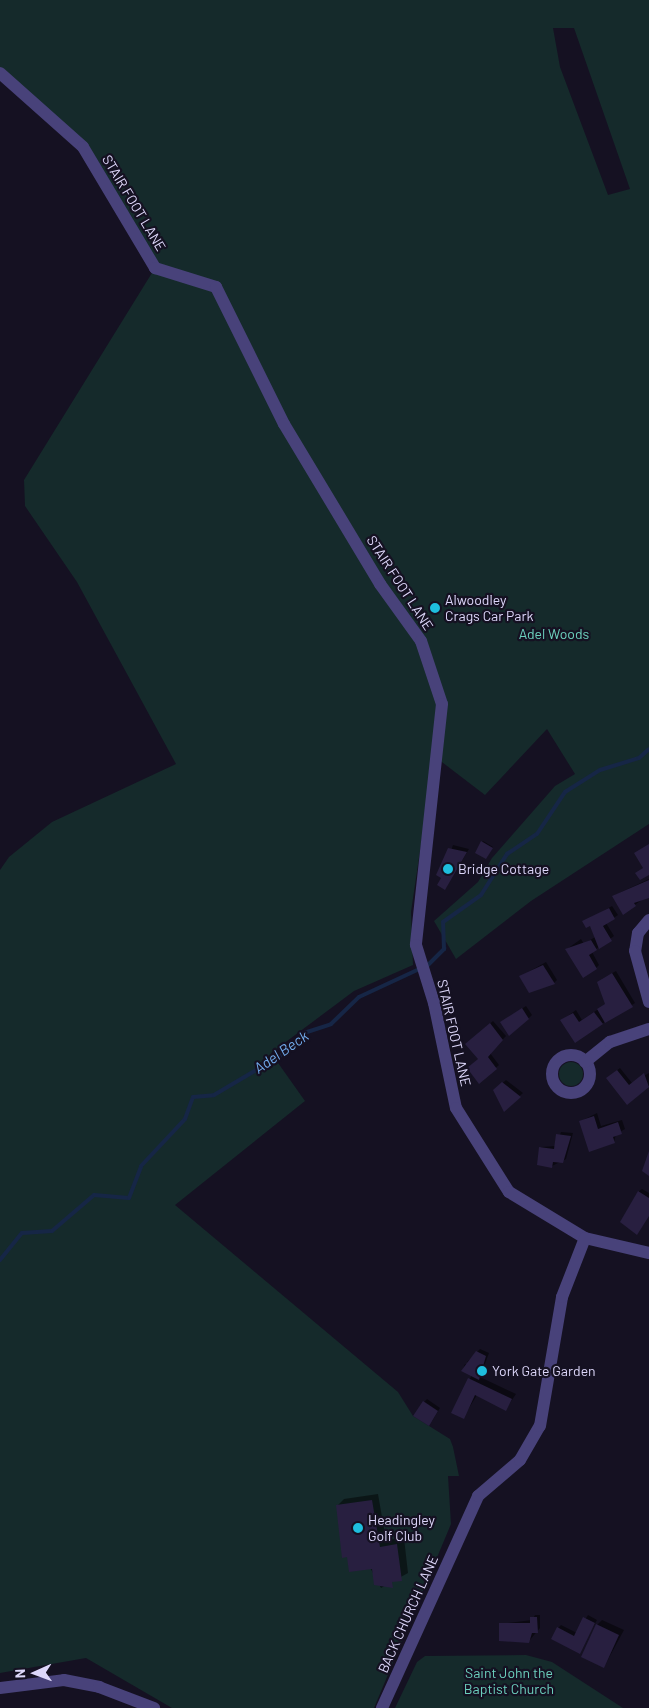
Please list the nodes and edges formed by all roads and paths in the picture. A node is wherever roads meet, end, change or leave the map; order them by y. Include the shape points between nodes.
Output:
1 (0, 73) edge
2 (649, 920) edge
3 (649, 1002) edge
4 (649, 1029) edge
5 (585, 1062) dead end
6 (585, 1238) junction
7 (649, 1253) edge
8 (0, 1688) edge
9 (154, 1708) edge
10 (382, 1708) edge

1 - 6 street, STAIR FOOT LANE via 83,147 155,268 216,287 284,424 380,584 421,641 442,704 416,922 418,958 426,978 456,1108 509,1192
2 - 3 street via 638,933 635,951
4 - 5 street via 625,1034
6 - 7 street, STAIR FOOT LANE
6 - 10 street, BACK CHURCH LANE via 562,1297 540,1426 520,1460 478,1496
8 - 9 street via 64,1680 99,1687

